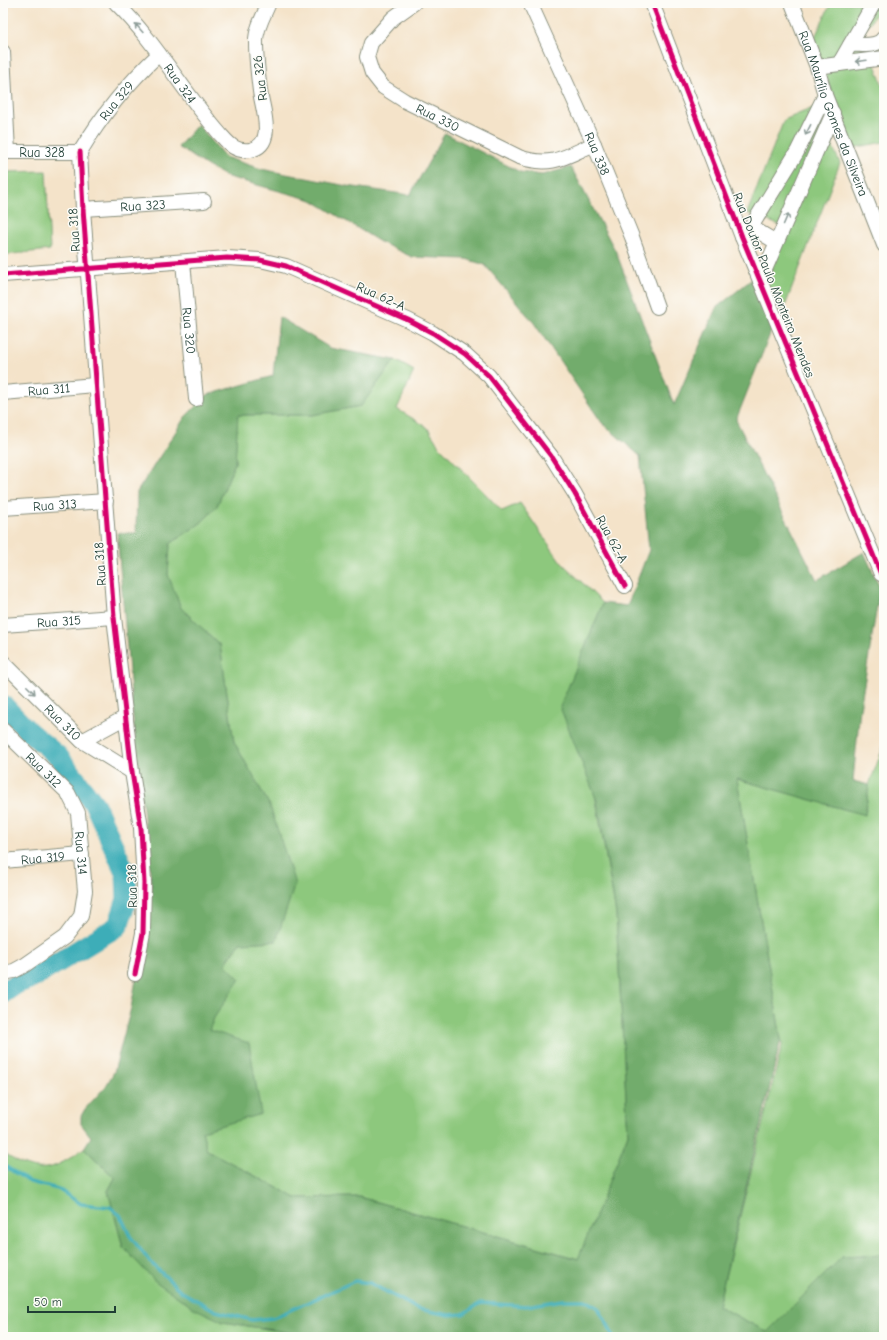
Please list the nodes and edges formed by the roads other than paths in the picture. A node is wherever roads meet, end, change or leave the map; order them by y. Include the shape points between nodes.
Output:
1 (270, 3) edge
2 (414, 3) edge
3 (530, 3) edge
4 (652, 3) edge
5 (792, 3) edge
6 (874, 3) edge
7 (123, 6) edge
8 (884, 37) edge
9 (850, 45) junction
10 (3, 52) edge
11 (159, 54) junction
12 (884, 58) edge
13 (839, 64) junction
14 (817, 67) junction
15 (825, 95) junction
16 (833, 113) junction
17 (594, 144) junction
18 (252, 149) joint
19 (5, 152) edge
20 (80, 152) junction
21 (204, 201) dead end
22 (83, 209) junction
23 (746, 232) junction
24 (776, 242) junction
25 (884, 245) edge
26 (183, 262) junction
27 (88, 269) junction
28 (3, 276) edge
29 (760, 281) junction
30 (656, 307) dead end
31 (96, 384) junction
32 (3, 393) edge
33 (196, 399) dead end
34 (106, 501) junction
35 (3, 508) edge
36 (881, 574) dead end
37 (625, 586) dead end
38 (114, 617) junction
39 (3, 624) edge
40 (3, 662) edge
41 (126, 717) junction
42 (3, 730) edge
43 (82, 741) junction
44 (19, 744) junction
45 (3, 746) edge
46 (132, 772) junction
47 (68, 793) joint
48 (82, 854) junction
49 (3, 861) edge
50 (3, 973) edge
51 (135, 974) dead end

1 - 18 street, Rua 326 via 255,41 260,92 266,119 265,135 260,144
2 - 17 street, Rua 330 via 393,18 371,43 367,57 372,73 383,87 405,101 531,161 545,163 558,160
3 - 17 street, Rua 338
4 - 23 street, Rua Doutor Paulo Monteiro Mendes
5 - 14 street, Rua Maurílio Gomes da Silveira
6 - 9 street
11 -> 7 street, Rua 324
8 - 9 street via 875,44
9 - 13 street
10 - 19 street
11 - 18 street, Rua 324 via 232,148 240,151
11 - 20 street, Rua 329 via 137,75 97,124
12 -> 13 street
13 - 14 street
14 - 15 street, Rua Maurílio Gomes da Silveira
15 - 16 street, Rua Maurílio Gomes da Silveira
15 -> 23 street via 797,152
24 -> 16 street
16 - 25 street, Rua Maurílio Gomes da Silveira
17 - 30 street, Rua 338 via 632,237
19 - 20 street, Rua 328
20 - 22 street, Rua 318
21 - 22 street, Rua 323
22 - 27 street, Rua 318
23 - 24 street
23 - 29 street, Rua Doutor Paulo Monteiro Mendes
24 - 29 street
26 - 27 street, Rua 62-A
26 - 33 street, Rua 320
26 - 37 street, Rua 62-A via 227,258 260,260 286,266 408,320 434,333 465,354 490,376 551,456 575,494
27 - 28 street, Rua 62-A
27 - 31 street, Rua 318
29 - 36 street, Rua Doutor Paulo Monteiro Mendes
31 - 32 street, Rua 311
31 - 34 street, Rua 318
34 - 35 street, Rua 313
34 - 38 street, Rua 318
38 - 39 street, Rua 315
38 - 41 street, Rua 318
40 -> 43 street, Rua 310
41 - 43 street
41 - 46 street, Rua 318
42 - 44 street, Rua 312
43 - 46 street, Rua 310
44 - 45 street
44 - 47 street, Rua 312
46 - 51 street, Rua 318 via 141,828 144,883 142,933
47 - 48 street, Rua 314 via 78,813
48 - 49 street, Rua 319
48 - 50 street, Rua 314 via 85,891 81,916 64,938 25,965

